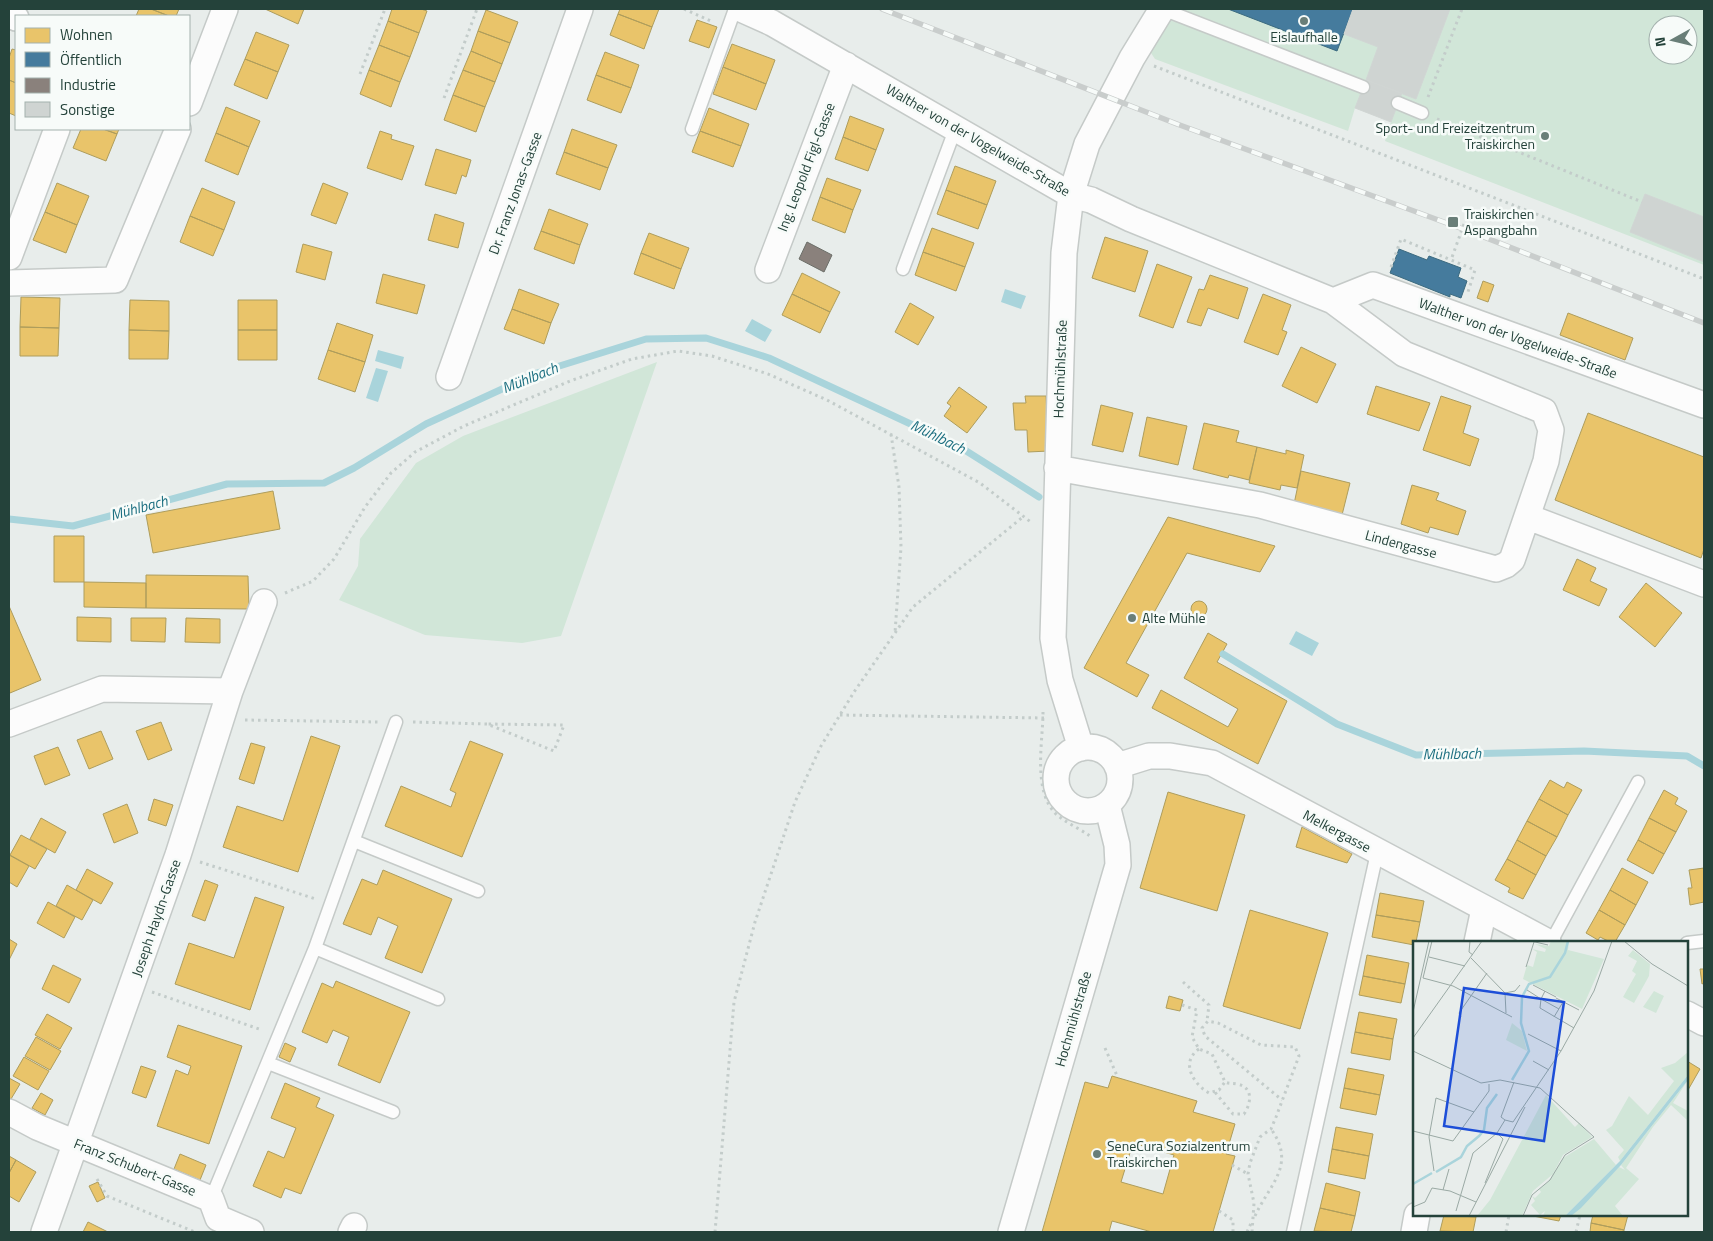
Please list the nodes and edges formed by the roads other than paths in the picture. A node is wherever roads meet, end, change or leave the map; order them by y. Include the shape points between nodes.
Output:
1 (225, 9) edge
2 (580, 9) edge
3 (735, 9) edge
4 (742, 9) edge
5 (1162, 9) edge
6 (846, 64) junction
7 (1363, 87) dead end
8 (190, 94) edge
9 (1398, 103) dead end
10 (1422, 113) road end
11 (956, 127) junction
12 (692, 129) dead end
13 (57, 130) edge
14 (178, 130) edge
15 (1071, 195) junction
16 (9, 257) edge
17 (903, 269) dead end
18 (768, 270) dead end
19 (9, 283) edge
20 (1333, 301) junction
21 (449, 377) dead end
22 (1704, 405) edge
23 (1057, 468) junction
24 (1528, 517) junction
25 (1704, 585) edge
26 (264, 602) road end
27 (230, 691) junction
28 (396, 722) road end
29 (9, 724) edge
30 (1081, 748) junction
31 (1118, 766) junction
32 (1638, 782) dead end
33 (1107, 805) junction
34 (354, 841) junction
35 (1377, 853) junction
36 (478, 891) dead end
37 (1484, 909) junction
38 (1477, 941) edge
39 (1547, 941) edge
40 (1550, 941) edge
41 (1704, 941) edge
42 (1688, 943) edge
43 (315, 948) junction
44 (438, 999) dead end
45 (1688, 1015) edge
46 (1704, 1023) edge
47 (268, 1063) junction
48 (9, 1112) edge
49 (393, 1112) dead end
50 (76, 1143) junction
51 (212, 1199) junction
52 (1417, 1216) edge
53 (44, 1232) edge
54 (251, 1232) edge
55 (1011, 1232) edge
56 (1293, 1232) edge
57 (1414, 1232) edge

1 - 8 street
2 - 21 street, Dr. Franz Jonas-Gasse
3 - 12 lane
4 - 6 street, Walther von der Vogelweide-Straße via 772,22
5 - 7 lane
5 - 15 street, Hochmühlstraße via 1087,144
6 - 11 street, Walther von der Vogelweide-Straße
6 - 18 street, Ing. Leopold Figl-Gasse
9 - 10 lane
11 - 15 street, Walther von der Vogelweide-Straße
11 - 17 lane
13 - 16 street
14 - 19 street via 115,280
15 - 20 street, Walther von der Vogelweide-Straße
15 - 23 street, Hochmühlstraße via 1064,254
20 - 22 street, Walther von der Vogelweide-Straße via 1373,285
20 - 24 street, Walther von der Vogelweide-Straße via 1404,354 1544,411 1551,430 1550,438
23 - 24 street, Lindengasse via 1260,505 1496,569 1512,560
23 - 30 street, Hochmühlstraße via 1053,638 1060,680
24 - 25 street
26 - 27 street, Joseph Haydn-Gasse
27 - 29 street via 102,689
27 - 50 street, Joseph Haydn-Gasse via 178,855
28 - 34 lane
30 - 31 street via 1102,751
30 - 33 street via 1072,752 1059,768 1058,788 1062,797 1083,810 1098,810
31 - 33 street via 1119,788
31 - 35 street, Melkergasse via 1149,756 1212,763
32 - 40 lane
33 - 55 street, Hochmühlstraße via 1117,845 1118,865
34 - 36 lane
34 - 43 lane
35 - 37 street, Melkergasse
35 - 56 lane
37 - 38 street
37 - 39 street, Melkergasse
41 - 42 lane
43 - 44 lane
43 - 47 lane
45 - 46 street
47 - 49 lane
47 - 51 lane
48 - 50 street, Franz Schubert-Gasse
50 - 51 street, Franz Schubert-Gasse
50 - 53 street, Joseph Haydn-Gasse
51 - 54 street, Franz Schubert-Gasse via 218,1218
52 - 57 street

